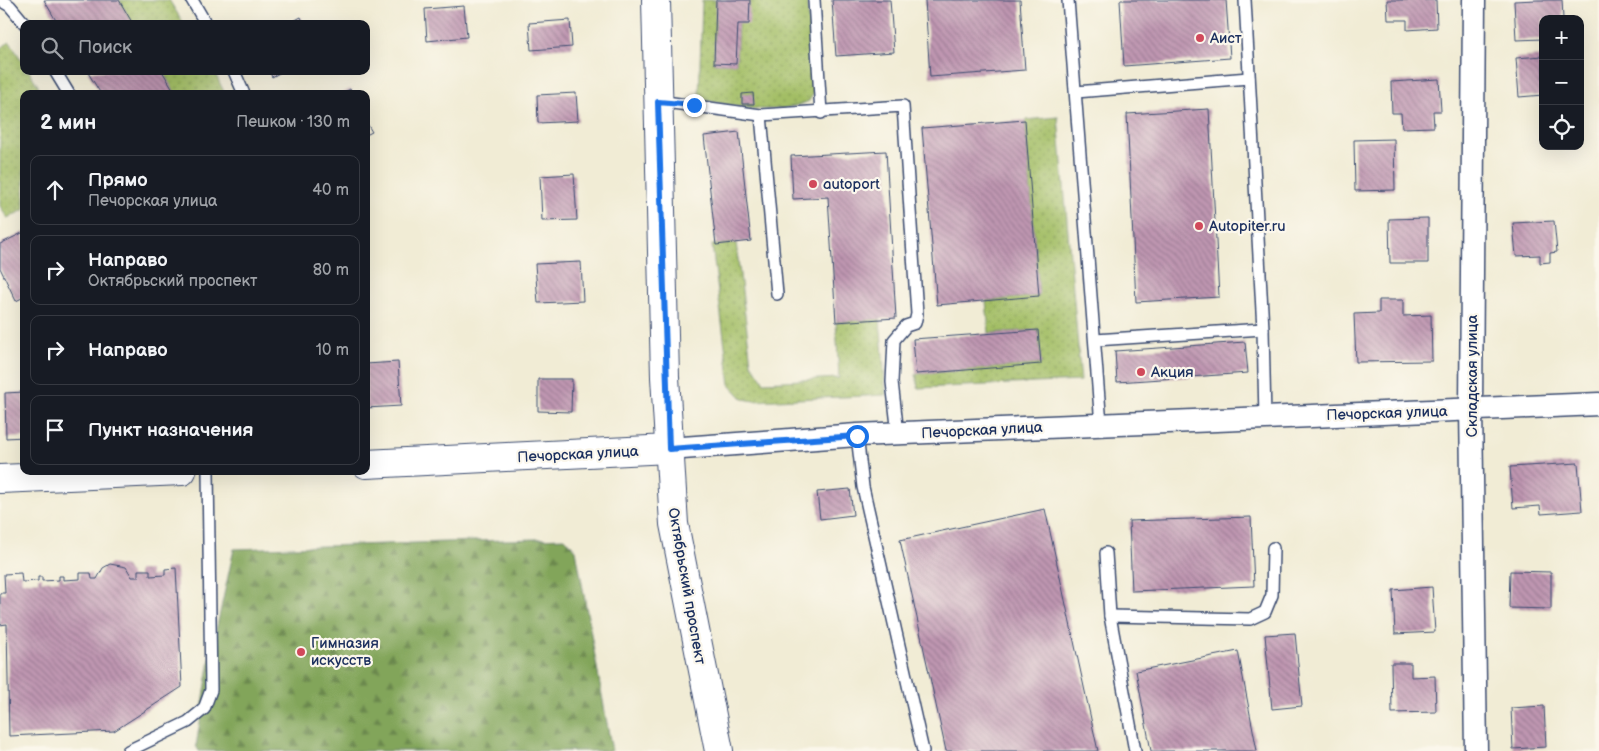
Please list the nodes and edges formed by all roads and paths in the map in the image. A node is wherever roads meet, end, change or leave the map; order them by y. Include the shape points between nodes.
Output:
1 (0, 0) edge
2 (192, 0) edge
3 (656, 0) edge
4 (814, 0) edge
5 (1068, 0) edge
6 (1244, 0) edge
7 (1474, 0) edge
8 (22, 20) edge
9 (204, 20) edge
10 (57, 75) edge
11 (236, 75) edge
12 (1250, 78) junction
13 (67, 90) edge
14 (242, 90) edge
15 (1076, 92) junction
16 (658, 102) junction
17 (821, 113) junction
18 (761, 115) junction
19 (778, 294) dead end
20 (1263, 329) junction
21 (1095, 340) junction
22 (1599, 404) edge
23 (1471, 409) junction
24 (1265, 418) junction
25 (1101, 425) junction
26 (898, 434) junction
27 (857, 436) junction
28 (669, 449) junction
29 (370, 464) edge
30 (78, 475) edge
31 (208, 475) edge
32 (0, 478) edge
33 (1273, 548) dead end
34 (1106, 553) dead end
35 (1110, 616) junction
36 (128, 751) edge
37 (719, 751) edge
38 (923, 751) edge
39 (1136, 751) edge
40 (1476, 751) edge

1 - 8 lane
2 - 9 lane
3 - 16 main road, Октябрьский проспект
4 - 17 lane
5 - 15 lane
6 - 12 lane
7 - 23 street, Складская улица
10 - 13 lane
11 - 14 lane
12 - 15 lane
12 - 20 lane
15 - 21 lane
16 - 18 lane
16 - 28 main road, Октябрьский проспект
17 - 18 lane
17 - 26 lane via 903,106 917,314 916,323 906,326 894,340 892,382
18 - 19 lane
20 - 21 lane
20 - 24 lane
21 - 25 lane
22 - 23 street, Печорская улица
23 - 24 street, Печорская улица
23 - 40 street, Складская улица
24 - 25 street, Печорская улица
25 - 26 street, Печорская улица
26 - 27 street, Печорская улица
27 - 28 street, Печорская улица
27 - 38 lane via 863,487
28 - 29 main road, Печорская улица
28 - 37 main road, Октябрьский проспект via 674,524
30 - 32 main road
31 - 36 lane via 211,690 204,709 188,722
33 - 35 lane via 1272,595 1265,612 1250,619
34 - 35 lane
35 - 39 lane

